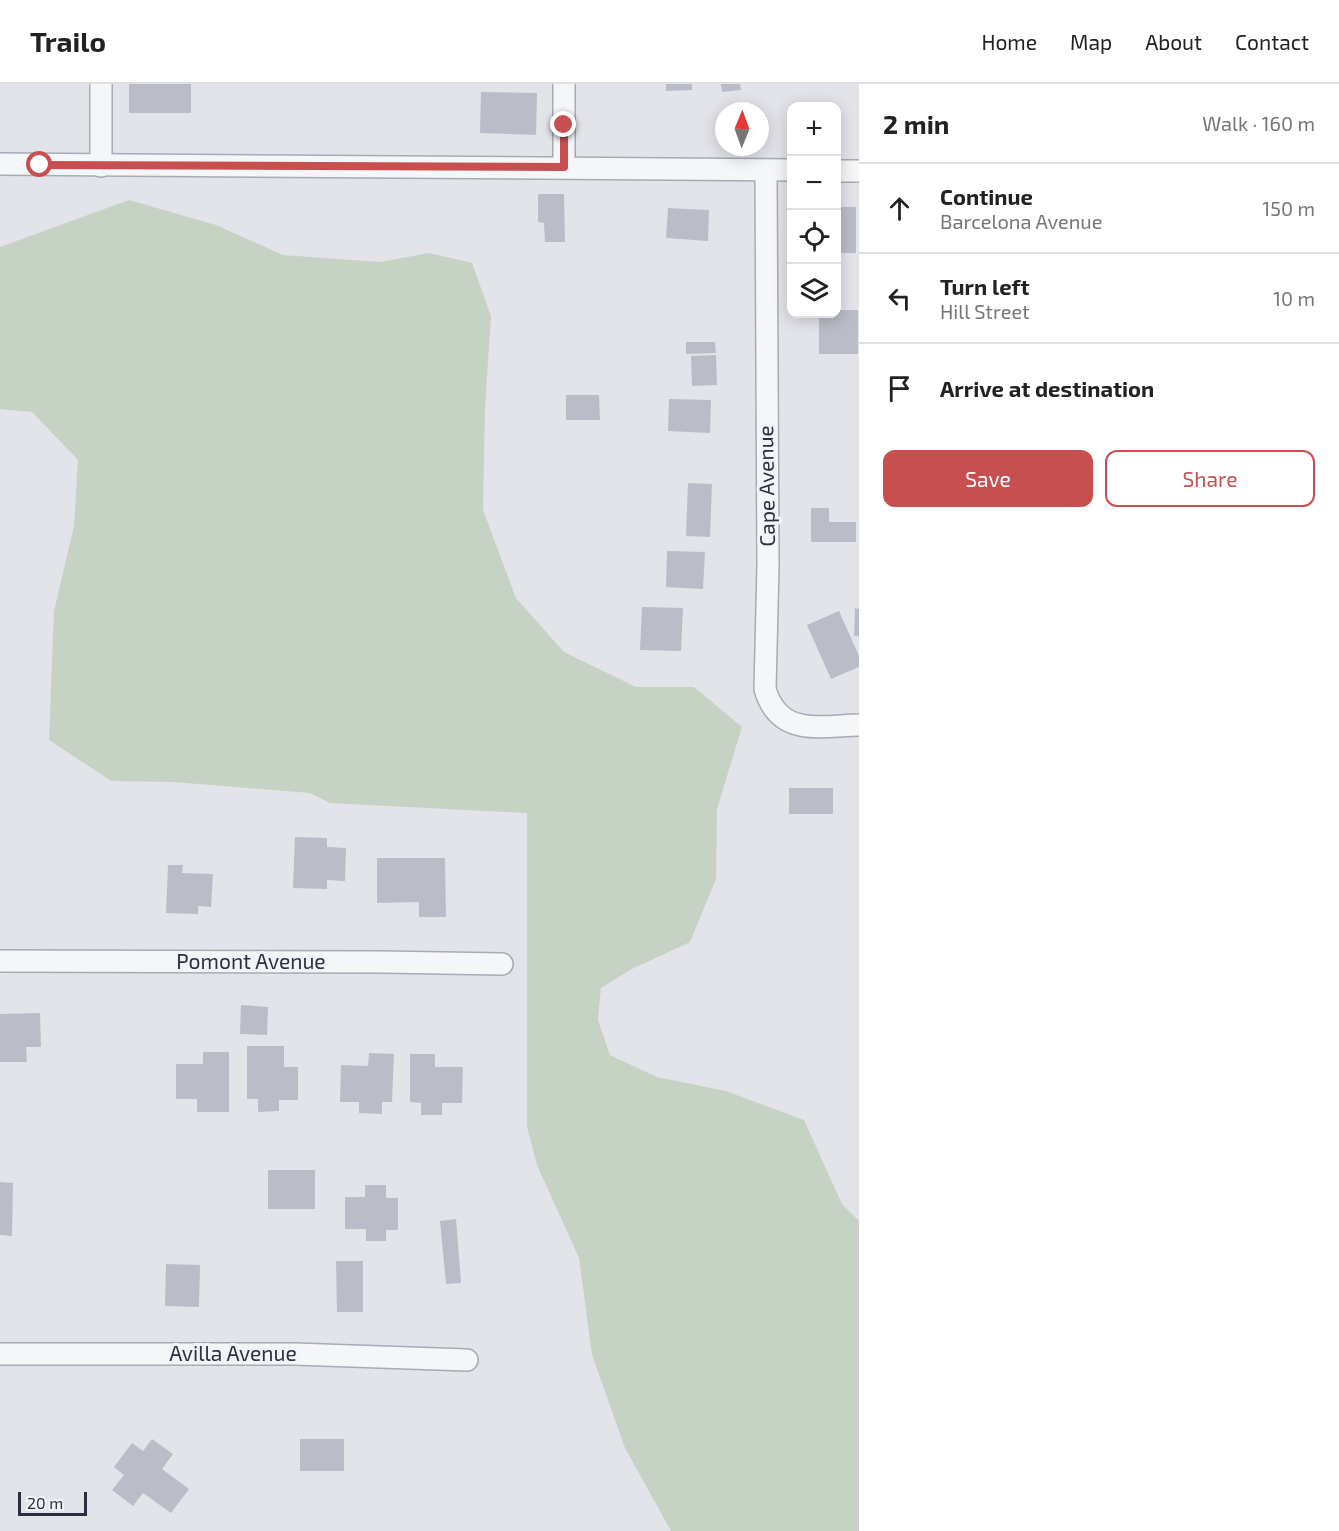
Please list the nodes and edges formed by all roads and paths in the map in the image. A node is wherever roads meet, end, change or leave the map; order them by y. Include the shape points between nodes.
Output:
1 (101, 84) edge
2 (564, 84) edge
3 (0, 164) edge
4 (100, 166) junction
5 (564, 167) junction
6 (765, 170) junction
7 (787, 170) edge
8 (841, 171) edge
9 (859, 171) edge
10 (859, 725) edge
11 (0, 961) edge
12 (502, 964) dead end
13 (0, 1354) edge
14 (467, 1360) dead end

1 - 4 street
2 - 5 street
3 - 4 street
4 - 5 street
5 - 6 street
6 - 7 street
6 - 10 street, Cape Avenue via 765,689 769,702 785,721 800,726
8 - 9 street
11 - 12 street, Pomont Avenue
13 - 14 street, Avilla Avenue via 294,1354

